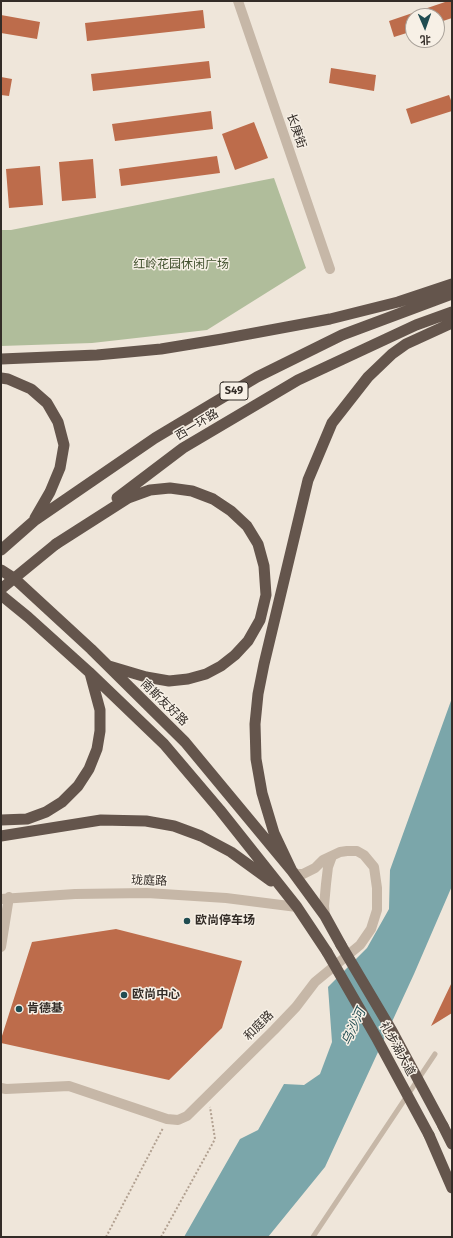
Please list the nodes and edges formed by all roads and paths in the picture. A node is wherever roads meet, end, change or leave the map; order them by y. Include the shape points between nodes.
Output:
1 (238, 1) edge
2 (330, 269) dead end
3 (452, 284) edge
4 (452, 294) edge
5 (452, 312) edge
6 (452, 323) edge
7 (1, 359) edge
8 (1, 378) edge
9 (34, 521) junction
10 (56, 544) junction
11 (1, 550) edge
12 (1, 570) edge
13 (1, 589) edge
14 (1, 595) edge
15 (107, 666) junction
16 (89, 672) junction
17 (1, 820) edge
18 (1, 836) edge
19 (332, 856) junction
20 (292, 871) junction
21 (283, 890) junction
22 (5, 898) edge
23 (297, 907) junction
24 (325, 916) junction
25 (1, 947) edge
26 (435, 1054) dead end
27 (1, 1088) edge
28 (208, 1096) junction
29 (167, 1119) junction
30 (452, 1144) edge
31 (452, 1188) edge
32 (106, 1237) edge
33 (161, 1237) edge
34 (313, 1237) edge

1 - 2 street, 长庚街
3 - 7 highway via 398,302 330,319 161,349
4 - 9 highway, 西一环路 / S49 via 342,335 257,377 155,438
5 - 10 highway, 西一环路 / S49 via 416,325 284,388 183,448
6 - 20 highway via 406,344 368,377 332,423 308,480 264,664 255,724 256,759 262,793 274,834
8 - 9 highway via 31,389 47,403 58,422 64,445 60,468
9 - 11 highway, 西一环路 / S49
10 - 13 highway, 西一环路 / S49, bridge
10 - 15 highway via 128,498 150,490 170,488 192,491 213,498 247,526 258,544 264,566 266,595 260,620 248,641 235,655 206,674 168,681
12 - 15 highway, 南斯友好路 via 14,579
14 - 16 highway
15 - 20 highway, 南斯友好路 via 185,742
16 - 17 highway via 100,710 98,749 90,768 78,786 62,802 46,812 27,819
16 - 21 highway via 164,744
18 - 21 highway via 101,820 146,821 174,826 201,836 231,852
19 - 20 street, 和庭路 via 303,874
19 - 24 street via 326,884
19 - 28 street, 和庭路 via 340,852 357,851 374,867 378,902 371,929 360,945 315,982 296,1007
20 - 24 highway, 礼步湖大道
21 - 23 highway, 礼步湖大道
22 - 23 street, 珑庭路 via 147,893 226,898
22 - 25 street
23 - 31 highway, 礼步湖大道, bridge via 327,952 376,1037 429,1135
24 - 30 highway, 礼步湖大道, bridge via 392,1031
26 - 34 lane
27 - 29 street, 和庭路 via 69,1086
28 - 29 street, 和庭路 via 188,1116 178,1120
28 - 33 path via 216,1139
29 - 32 path

